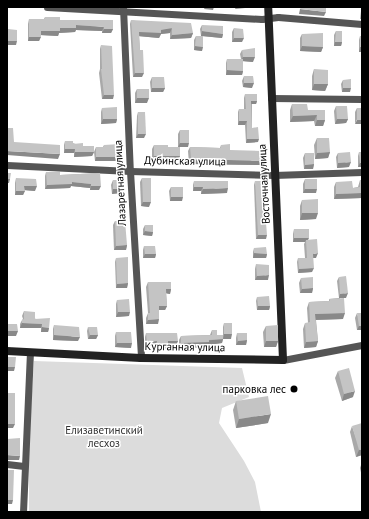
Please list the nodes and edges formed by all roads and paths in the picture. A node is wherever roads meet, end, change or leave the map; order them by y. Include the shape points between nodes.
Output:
1 (48, 7) edge
2 (268, 7) edge
3 (123, 9) edge
4 (268, 18) junction
5 (362, 24) edge
6 (271, 98) junction
7 (362, 99) edge
8 (7, 165) edge
9 (130, 171) junction
10 (362, 172) edge
11 (274, 175) junction
12 (362, 345) edge
13 (7, 351) edge
14 (30, 352) junction
15 (141, 358) junction
16 (283, 360) junction
17 (7, 464) edge
18 (24, 466) junction
19 (23, 512) edge

1 - 3 street
2 - 4 street, Восточная улица
3 - 4 street
3 - 9 street, Лазаретная улица
4 - 5 street
4 - 6 street, Восточная улица
6 - 7 street
6 - 11 street, Восточная улица
8 - 9 street, Дубинская улица
9 - 11 street, Дубинская улица
9 - 15 street, Лазаретная улица
10 - 11 street, Дубинская улица
11 - 16 street, Восточная улица
12 - 16 street, Курганная улица
13 - 14 street, Курганная улица
14 - 15 street, Курганная улица
14 - 18 street
15 - 16 street, Курганная улица
17 - 18 street
18 - 19 street

